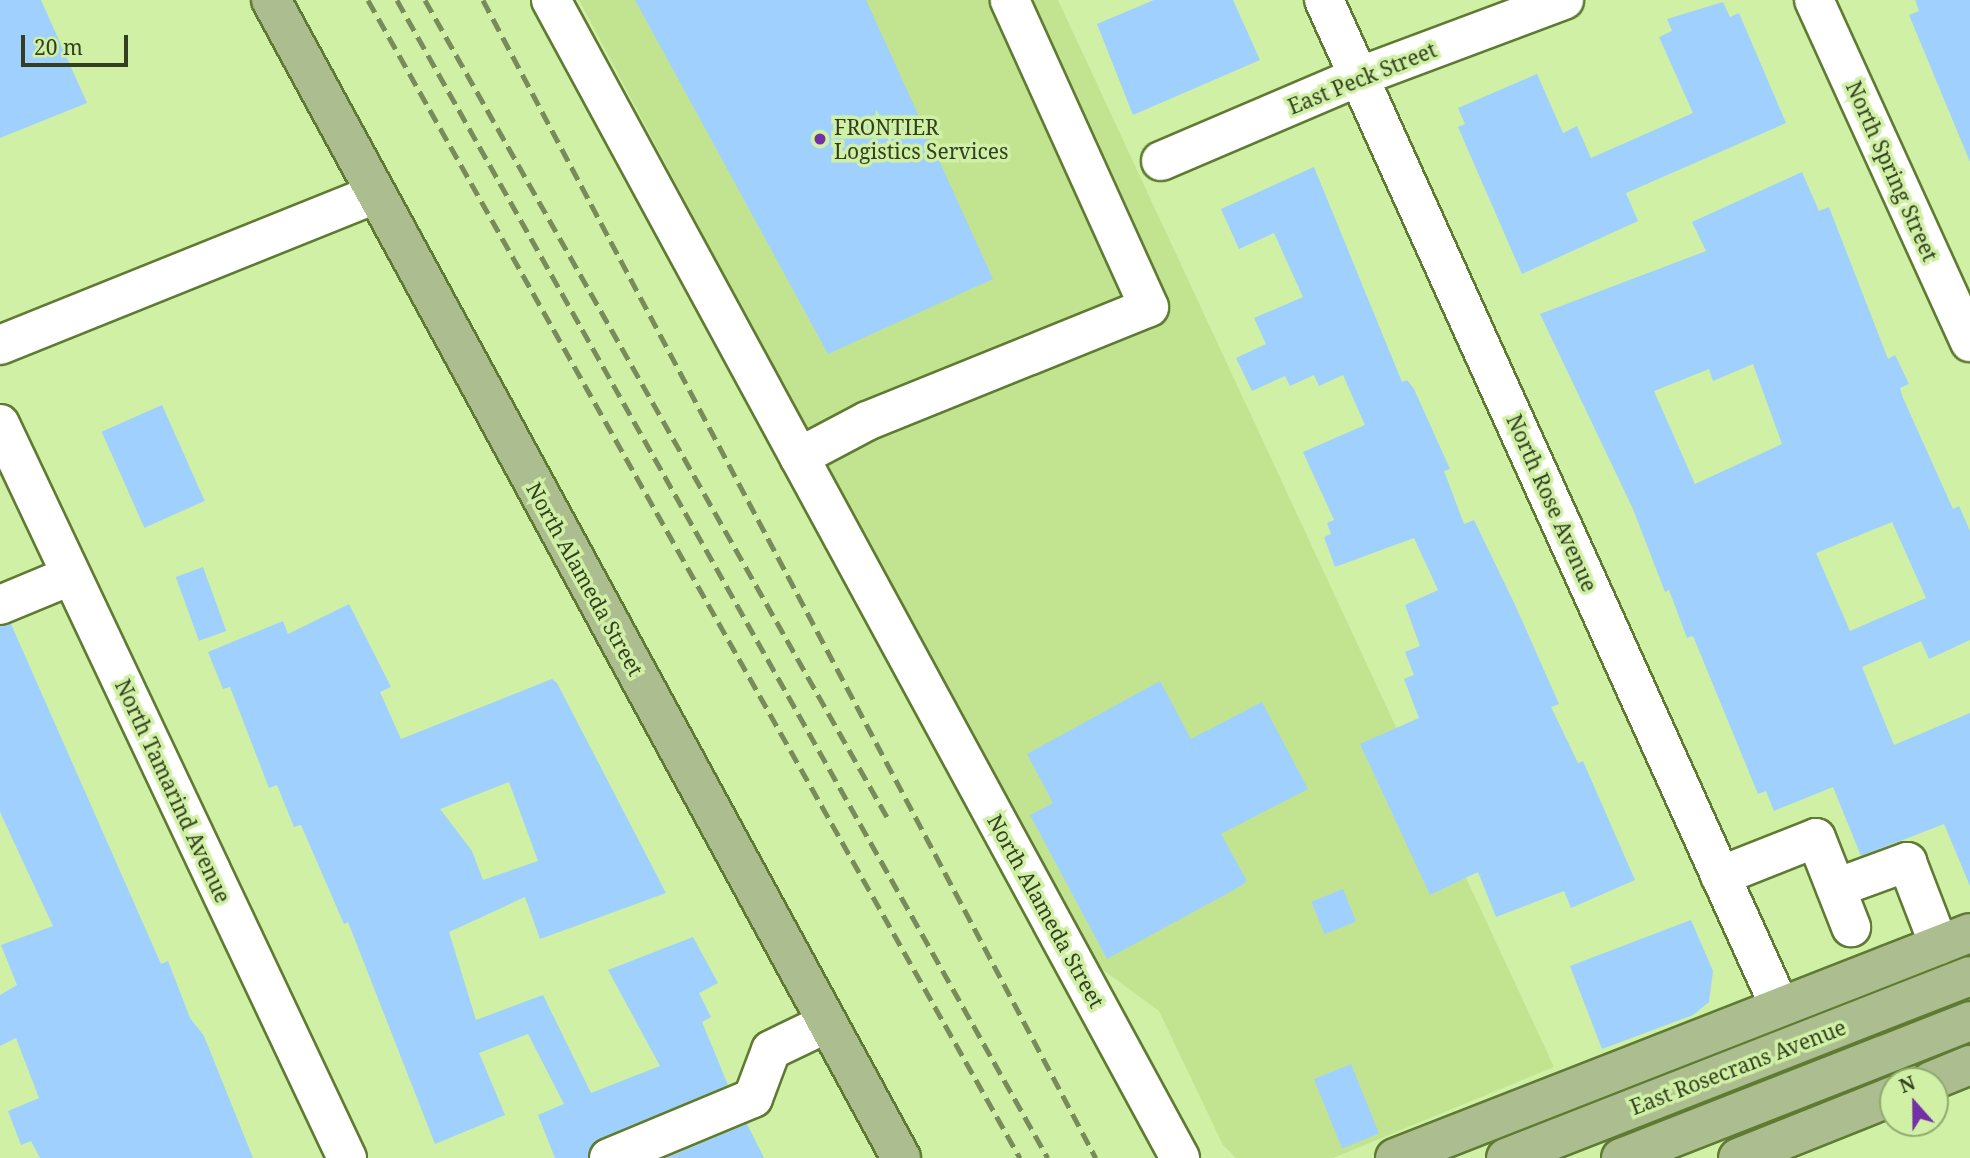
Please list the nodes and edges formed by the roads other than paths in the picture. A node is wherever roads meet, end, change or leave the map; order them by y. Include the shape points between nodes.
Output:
1 (271, 0) edge
2 (551, 0) edge
3 (1010, 0) edge
4 (1324, 0) edge
5 (1564, 0) edge
6 (1814, 0) edge
7 (1359, 77) junction
8 (1161, 161) dead end
9 (375, 194) junction
10 (1970, 342) edge
11 (0, 345) edge
12 (4, 444) edge
13 (799, 457) junction
14 (70, 576) junction
15 (0, 605) edge
16 (1720, 876) junction
17 (1836, 888) junction
18 (1851, 927) dead end
19 (1954, 939) edge
20 (1970, 976) edge
21 (1780, 1007) junction
22 (1970, 1021) edge
23 (827, 1023) junction
24 (1970, 1066) edge
25 (1949, 1074) edge
26 (1879, 1102) edge
27 (347, 1158) edge
28 (609, 1158) edge
29 (901, 1158) edge
30 (1180, 1158) edge
31 (1395, 1158) edge
32 (1506, 1158) edge
33 (1621, 1158) edge
34 (1738, 1158) edge

1 - 9 main road, North Alameda Street
2 - 13 street, North Alameda Street
3 - 13 street via 1149,307 866,421
4 - 7 street, North Rose Avenue
5 - 7 street, East Peck Street
6 - 10 street, North Spring Street
7 - 8 street, East Peck Street
7 - 16 street, North Rose Avenue
9 - 11 street
9 - 23 main road, North Alameda Street
12 - 14 street, North Tamarind Avenue
13 - 30 street, North Alameda Street
14 - 15 street
14 - 27 street, North Tamarind Avenue
16 - 17 street via 1816,838
16 - 21 street, North Rose Avenue
17 - 18 street
17 - 19 street via 1907,862
19 - 21 main road
20 - 32 main road, East Rosecrans Avenue
21 - 31 main road
22 - 33 main road, East Rosecrans Avenue
23 - 28 street via 771,1049 753,1098
23 - 29 main road, North Alameda Street
24 - 25 main road
26 - 34 main road

